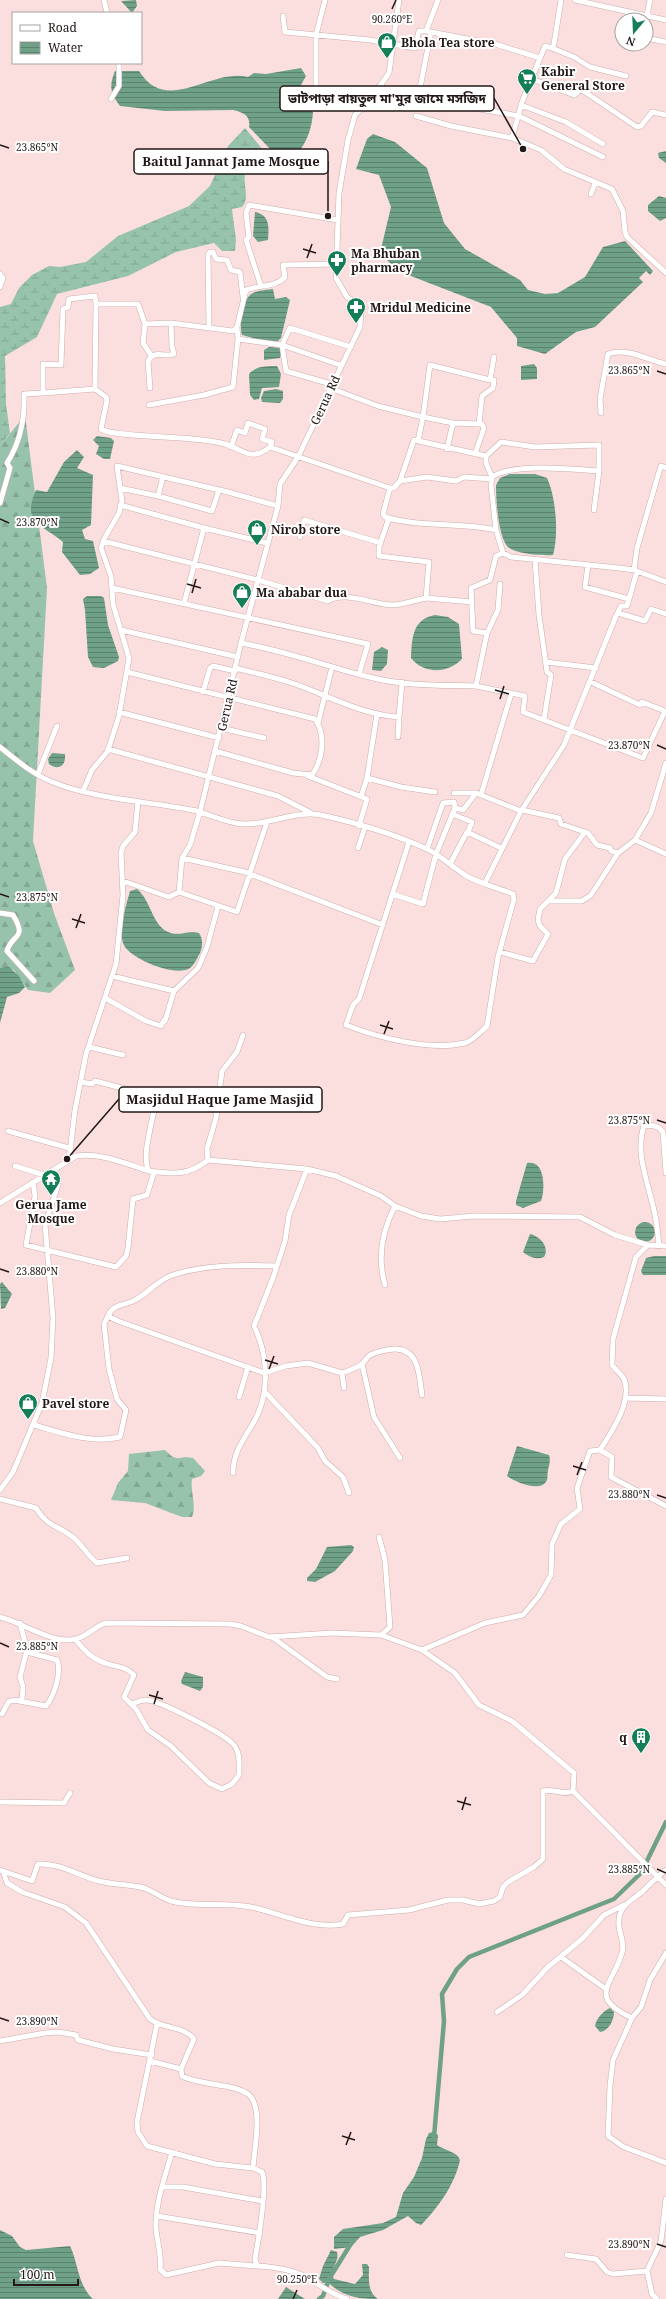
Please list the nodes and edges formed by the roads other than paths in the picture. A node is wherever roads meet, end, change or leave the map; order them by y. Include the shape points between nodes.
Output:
1 (104, 0) edge
2 (325, 0) edge
3 (399, 0) edge
4 (438, 0) edge
5 (560, 0) edge
6 (575, 0) edge
7 (650, 0) edge
8 (108, 12) edge
9 (622, 12) edge
10 (647, 12) edge
11 (284, 16) dead end
12 (654, 19) edge
13 (666, 20) edge
14 (428, 32) junction
15 (316, 35) junction
16 (654, 40) edge
17 (666, 42) edge
18 (393, 44) junction
19 (552, 48) junction
20 (540, 58) junction
21 (119, 64) edge
22 (626, 76) dead end
23 (532, 79) junction
24 (378, 87) junction
25 (111, 99) dead end
26 (399, 99) dead end
27 (367, 104) junction
28 (521, 105) junction
29 (666, 115) edge
30 (416, 116) dead end
31 (519, 116) junction
32 (512, 138) junction
33 (603, 144) dead end
34 (603, 157) dead end
35 (595, 183) junction
36 (591, 194) dead end
37 (338, 220) junction
38 (337, 264) junction
39 (666, 273) edge
40 (0, 274) edge
41 (261, 286) junction
42 (0, 287) edge
43 (244, 297) junction
44 (96, 304) junction
45 (171, 323) junction
46 (145, 324) junction
47 (209, 327) junction
48 (237, 327) junction
49 (238, 339) junction
50 (282, 345) junction
51 (351, 347) junction
52 (151, 355) junction
53 (494, 357) dead end
54 (666, 364) edge
55 (340, 365) junction
56 (492, 380) junction
57 (500, 381) dead end
58 (330, 386) junction
59 (150, 388) dead end
60 (95, 389) junction
61 (43, 393) junction
62 (148, 405) dead end
63 (601, 413) dead end
64 (423, 417) junction
65 (453, 424) junction
66 (479, 424) junction
67 (418, 441) junction
68 (232, 447) junction
69 (270, 447) junction
70 (447, 448) junction
71 (475, 454) junction
72 (486, 456) junction
73 (298, 457) junction
74 (666, 468) edge
75 (598, 471) junction
76 (163, 477) junction
77 (492, 478) junction
78 (400, 481) junction
79 (120, 488) junction
80 (390, 488) junction
81 (219, 490) junction
82 (158, 496) junction
83 (0, 503) edge
84 (120, 506) junction
85 (278, 506) junction
86 (594, 510) dead end
87 (388, 518) junction
88 (204, 528) junction
89 (496, 530) junction
90 (300, 537) dead end
91 (103, 541) junction
92 (267, 543) junction
93 (381, 543) junction
94 (503, 553) junction
95 (535, 560) junction
96 (194, 564) junction
97 (588, 565) junction
98 (635, 571) junction
99 (258, 580) junction
100 (666, 582) edge
101 (500, 584) dead end
102 (112, 588) junction
103 (426, 598) junction
104 (629, 599) junction
105 (472, 602) junction
106 (184, 604) junction
107 (618, 613) junction
108 (666, 614) edge
109 (248, 619) junction
110 (121, 630) junction
111 (487, 633) junction
112 (241, 643) junction
113 (238, 657) junction
114 (546, 662) junction
115 (332, 667) junction
116 (596, 668) junction
117 (235, 669) junction
118 (127, 672) junction
119 (360, 674) junction
120 (402, 682) junction
121 (590, 682) junction
122 (476, 686) junction
123 (203, 692) junction
124 (511, 694) junction
125 (324, 696) junction
126 (229, 699) junction
127 (119, 712) junction
128 (376, 714) junction
129 (399, 717) junction
130 (544, 719) junction
131 (318, 723) junction
132 (57, 726) dead end
133 (222, 728) junction
134 (571, 729) junction
135 (398, 737) dead end
136 (219, 738) junction
137 (264, 738) dead end
138 (1, 748) edge
139 (108, 749) junction
140 (215, 751) junction
141 (666, 763) edge
142 (38, 774) junction
143 (305, 775) junction
144 (208, 778) junction
145 (367, 778) junction
146 (83, 791) junction
147 (435, 792) dead end
148 (454, 793) dead end
149 (478, 794) junction
150 (361, 796) junction
151 (138, 801) junction
152 (455, 808) junction
153 (521, 810) junction
154 (200, 812) junction
155 (312, 813) junction
156 (452, 814) junction
157 (267, 822) junction
158 (362, 826) junction
159 (468, 832) junction
160 (585, 832) junction
161 (636, 840) junction
162 (409, 842) junction
163 (358, 848) dead end
164 (501, 848) junction
165 (427, 849) junction
166 (618, 853) junction
167 (436, 854) junction
168 (666, 854) edge
169 (182, 858) junction
170 (450, 864) junction
171 (250, 874) junction
172 (123, 881) junction
173 (485, 883) junction
174 (179, 892) junction
175 (392, 894) junction
176 (548, 901) junction
177 (218, 906) junction
178 (0, 913) edge
179 (383, 925) junction
180 (500, 952) junction
181 (112, 976) junction
182 (34, 981) dead end
183 (174, 991) junction
184 (105, 998) junction
185 (243, 1035) dead end
186 (89, 1047) junction
187 (123, 1055) dead end
188 (81, 1082) junction
189 (8, 1131) dead end
190 (69, 1148) junction
191 (69, 1160) junction
192 (208, 1160) junction
193 (15, 1166) dead end
194 (307, 1169) junction
195 (152, 1172) junction
196 (666, 1173) edge
197 (44, 1175) junction
198 (33, 1182) junction
199 (0, 1203) edge
200 (395, 1206) junction
201 (648, 1245) junction
202 (659, 1246) junction
203 (666, 1246) edge
204 (48, 1250) junction
205 (277, 1266) junction
206 (385, 1285) dead end
207 (109, 1314) junction
208 (362, 1364) junction
209 (248, 1367) junction
210 (264, 1373) junction
211 (342, 1373) junction
212 (344, 1388) dead end
213 (265, 1392) junction
214 (422, 1396) dead end
215 (239, 1397) dead end
216 (625, 1398) junction
217 (666, 1399) edge
218 (34, 1425) junction
219 (600, 1450) junction
220 (400, 1458) dead end
221 (233, 1473) dead end
222 (0, 1490) edge
223 (349, 1493) dead end
224 (0, 1499) edge
225 (666, 1506) edge
226 (379, 1537) dead end
227 (127, 1558) dead end
228 (0, 1617) edge
229 (20, 1623) junction
230 (381, 1635) junction
231 (272, 1637) junction
232 (75, 1639) junction
233 (27, 1650) junction
234 (422, 1650) junction
235 (337, 1679) dead end
236 (19, 1701) junction
237 (131, 1704) junction
238 (2, 1714) dead end
239 (573, 1791) junction
240 (70, 1793) dead end
241 (0, 1802) edge
242 (1, 1870) edge
243 (666, 1870) edge
244 (658, 1876) junction
245 (666, 1885) edge
246 (626, 1904) junction
247 (666, 1953) edge
248 (561, 1957) junction
249 (606, 1989) junction
250 (497, 2012) dead end
251 (632, 2018) junction
252 (157, 2024) junction
253 (0, 2041) edge
254 (152, 2054) junction
255 (150, 2061) junction
256 (181, 2069) junction
257 (172, 2152) junction
258 (666, 2163) edge
259 (253, 2168) junction
260 (162, 2187) junction
261 (666, 2199) edge
262 (262, 2201) junction
263 (157, 2216) junction
264 (260, 2233) junction
265 (567, 2255) dead end
266 (257, 2266) junction
267 (647, 2271) junction
268 (347, 2299) edge
269 (657, 2299) edge

1 - 8 street
2 - 15 street
3 - 18 street, Gerua Rd
4 - 14 street
5 - 19 street
6 - 9 street
7 - 10 street
11 - 15 street via 285,32
12 - 13 street
14 - 18 street via 419,31 416,48
14 - 20 street via 498,45
14 - 31 street via 418,98
15 - 18 street
15 - 27 street via 316,92
16 - 17 street
18 - 24 street, Gerua Rd via 389,73
19 - 20 street via 545,46
19 - 22 street via 590,67
20 - 23 street
21 - 25 street via 119,86
23 - 28 street
23 - 29 street via 574,95 580,90 585,92 637,127 641,126 652,112
24 - 26 street
24 - 27 street, Gerua Rd
27 - 37 street, Gerua Rd via 355,115 351,127 339,193
28 - 31 street
28 - 33 street via 566,122
30 - 32 street
31 - 32 street
31 - 34 street
32 - 35 street via 540,150 558,166
35 - 36 street
35 - 39 street via 613,190 623,211 627,237
37 - 38 street, Gerua Rd
37 - 41 street via 249,205 246,213 249,237 246,240
38 - 41 street via 283,265 285,277 280,282
38 - 51 street, Gerua Rd via 336,278 346,297 361,307 360,327
40 - 42 street via 3,278
41 - 43 street via 246,290
43 - 47 street via 240,272 231,270 227,260 216,259 213,252 210,252
43 - 48 street
44 - 46 street via 138,304
44 - 60 street
44 - 61 street via 95,296 69,299 68,307 63,309 61,365 43,364
45 - 46 street
45 - 47 street
45 - 52 street via 174,354
46 - 52 street via 143,343
47 - 48 street via 233,331
48 - 49 street
49 - 50 street
49 - 62 street via 233,387 204,396
50 - 51 street via 290,328
50 - 55 street
50 - 58 street via 286,371
51 - 55 street, Gerua Rd
52 - 59 street via 148,361
53 - 56 street
54 - 63 street via 616,351 608,354 600,399
55 - 58 street, Gerua Rd
56 - 57 street
56 - 64 street via 430,365
56 - 66 street via 493,388 482,396
58 - 64 street via 378,406
58 - 73 street, Gerua Rd
60 - 61 street
60 - 68 street via 106,396 107,400 100,429 103,431 208,441
61 - 83 street via 24,394 23,424 19,440 7,463 10,468
64 - 65 street
64 - 67 street
65 - 66 street
65 - 70 street
66 - 71 street via 484,428
67 - 70 street
67 - 78 street via 414,440
68 - 69 street via 253,455
68 - 69 street via 237,430 245,433 248,423 265,429 262,439 272,442
69 - 73 street
70 - 71 street
71 - 72 street
72 - 75 street via 501,442 535,447 599,445
72 - 77 street via 486,464
73 - 80 street
73 - 85 street, Gerua Rd via 280,484
74 - 98 street via 661,466 659,472 637,548
75 - 77 street via 514,469 499,472
75 - 86 street
76 - 79 street via 117,466
76 - 81 street
76 - 82 street
77 - 78 street via 464,477 452,481 427,477
77 - 89 street
78 - 80 street via 394,488
79 - 82 street
79 - 84 street
80 - 87 street via 383,514
81 - 82 street via 212,511
81 - 85 street
84 - 88 street
84 - 91 street via 119,513
85 - 92 street, Gerua Rd
87 - 89 street
87 - 93 street
88 - 92 street
88 - 96 street
89 - 94 street
90 - 93 street via 304,520
91 - 96 street
91 - 102 street via 101,548 111,576
92 - 99 street, Gerua Rd
93 - 103 street via 379,556 429,562
94 - 95 street via 511,557
94 - 105 street via 496,556 490,580 471,588
95 - 97 street
95 - 114 street
96 - 99 street
96 - 106 street
97 - 98 street
97 - 104 street via 585,587
98 - 100 street
98 - 104 street
99 - 103 street via 328,601 333,597 393,605
99 - 109 street, Gerua Rd
101 - 111 street via 498,610
102 - 106 street
102 - 110 street via 113,604
103 - 105 street
104 - 107 street via 627,606 622,606
105 - 111 street via 473,631
106 - 109 street
107 - 108 street via 645,621 651,609
107 - 116 street
109 - 112 street, Gerua Rd
109 - 119 street via 368,644
110 - 113 street
110 - 118 street via 129,658
111 - 122 street
112 - 113 street, Gerua Rd
112 - 115 street via 270,648
113 - 117 street, Gerua Rd
114 - 116 street
114 - 130 street via 551,675
115 - 119 street
115 - 125 street
116 - 121 street
117 - 123 street via 213,666 210,668
117 - 125 street via 294,684
117 - 126 street, Gerua Rd
118 - 123 street
118 - 127 street
119 - 120 street
120 - 122 street
120 - 129 street
121 - 134 street
121 - 134 street via 640,705 642,702 665,711 643,758
122 - 124 street
123 - 126 street
124 - 130 street via 525,696 523,712
124 - 149 street
125 - 128 street
125 - 131 street
126 - 131 street via 315,719
126 - 133 street, Gerua Rd
127 - 136 street
127 - 139 street
128 - 129 street
128 - 145 street
129 - 135 street
130 - 134 street
131 - 143 street via 321,752 312,775
132 - 142 street
133 - 136 street, Gerua Rd
133 - 137 street
134 - 153 street via 564,745
136 - 140 street, Gerua Rd
138 - 142 street
139 - 144 street
139 - 146 street via 92,770
140 - 143 street
140 - 144 street, Gerua Rd
141 - 161 street via 651,812
142 - 146 street via 61,785
143 - 150 street
144 - 154 street, Gerua Rd
144 - 155 street via 278,796
145 - 147 street via 400,787
145 - 150 street
146 - 151 street
148 - 149 street
149 - 152 street via 463,810
149 - 153 street
150 - 158 street via 367,799
151 - 154 street
151 - 172 street via 135,832 125,843 121,853
152 - 156 street
152 - 165 street via 454,802 443,803
153 - 160 street via 559,818 562,824
153 - 164 street
154 - 157 street via 242,824
154 - 169 street, Gerua Rd via 190,845
155 - 157 street
155 - 158 street
156 - 159 street via 472,822
156 - 167 street
157 - 171 street
158 - 162 street
158 - 163 street
159 - 164 street
159 - 170 street
160 - 166 street via 597,845
160 - 176 street via 565,859 556,893
161 - 166 street
161 - 168 street
162 - 165 street
162 - 175 street
164 - 173 street
165 - 167 street
166 - 176 street via 591,895 582,901
167 - 170 street
167 - 175 street via 423,904
169 - 171 street
169 - 174 street
170 - 173 street via 464,875
171 - 177 street via 237,912
171 - 179 street
172 - 174 street via 168,897
172 - 181 street via 116,964
173 - 180 street via 514,895
174 - 177 street
175 - 179 street
176 - 180 street via 540,909 538,920 548,934 533,961
177 - 183 street via 207,947 198,968
178 - 182 street via 13,915 19,925 20,933 7,951
179 - 180 street via 359,998 353,1005 346,1025 368,1034 416,1043 442,1045 467,1042 487,1026
181 - 183 street
181 - 184 street
183 - 184 street via 166,1021 164,1020 161,1026 146,1021
184 - 186 street
185 - 192 street via 237,1052 222,1071 216,1118 207,1149
186 - 187 street
186 - 188 street
188 - 190 street
188 - 195 street via 92,1084 95,1081 156,1097 146,1154 146,1165
189 - 190 street
190 - 191 street
191 - 195 street via 86,1154
191 - 197 street
192 - 194 street
192 - 195 street via 185,1174
193 - 197 street
194 - 200 street via 336,1176 381,1196
194 - 205 street via 289,1215 285,1241
195 - 204 street via 147,1195 133,1199 126,1256 116,1267
196 - 202 street via 662,1132 659,1127 644,1126 641,1142 643,1159
197 - 198 street
197 - 204 street via 58,1185 45,1224
198 - 199 street
198 - 204 street via 35,1196 26,1245
200 - 201 street via 421,1216 440,1219 474,1216 580,1217 615,1235
200 - 206 street via 382,1235 381,1272
201 - 202 street
201 - 216 street via 636,1257 613,1339 612,1365 624,1379
202 - 203 street
204 - 218 street via 53,1318 51,1358 42,1403
205 - 207 street via 232,1266 188,1271 153,1285 145,1295 118,1306
205 - 210 street via 254,1326 263,1349
207 - 209 street via 118,1321
207 - 218 street via 104,1324 109,1369 117,1399 126,1410 120,1437 108,1440 87,1438
208 - 211 street
208 - 214 street via 369,1356 383,1350 399,1349 409,1353 418,1366
208 - 220 street via 374,1417
209 - 210 street
209 - 215 street
210 - 211 street via 308,1363
210 - 213 street
211 - 212 street
213 - 221 street via 261,1408 235,1454
213 - 223 street via 318,1448 325,1461 343,1477
216 - 217 street
216 - 219 street via 615,1428
218 - 222 street via 13,1472
219 - 225 street via 612,1457 611,1477
219 - 234 street via 590,1452 577,1488 580,1509 561,1524 552,1544 551,1575 523,1615 485,1623
224 - 227 street via 36,1508 41,1517 73,1537 97,1562
226 - 230 street via 385,1560 390,1627
228 - 229 street
229 - 232 street via 49,1636
229 - 233 street
230 - 231 street via 332,1633
230 - 234 street
231 - 232 street via 230,1624 106,1623
231 - 235 street via 327,1677
232 - 237 street via 92,1657 121,1667 134,1675 124,1696
233 - 236 street via 20,1676 23,1687 22,1700
233 - 236 street via 57,1660 57,1680 46,1706
234 - 239 street via 455,1672 479,1705 512,1721 574,1773
236 - 238 street via 9,1701
237 - 237 street via 148,1730 171,1746 209,1783 222,1789 232,1784 238,1776 238,1753 233,1743 207,1726 163,1705 146,1700
239 - 242 street via 565,1794 543,1791 543,1859 508,1882 503,1887 500,1897 494,1901 478,1904 448,1900 409,1910 348,1914 343,1924 334,1926 238,1905 173,1902 156,1892 98,1881 65,1867 49,1864 38,1864 32,1881
239 - 244 street
240 - 241 street via 64,1803
242 - 252 street via 7,1883 65,1907 86,1923 150,2019
243 - 244 street
244 - 245 street
244 - 246 street
246 - 248 street via 604,1915
246 - 249 street via 620,1915 619,1926 623,1951
247 - 251 street via 650,1980 641,2007
248 - 249 street
248 - 250 street via 522,1995
249 - 251 street via 606,1999 611,2006
251 - 258 street via 613,2060 608,2136 624,2147
252 - 254 street
252 - 256 street via 189,2032 194,2039
253 - 254 street via 58,2032 76,2035 78,2040 113,2049
254 - 255 street
255 - 256 street
255 - 257 street via 137,2122 138,2132 147,2146
256 - 259 street via 182,2076 189,2080 220,2085 247,2094 254,2102 258,2122
257 - 259 street via 215,2164
257 - 260 street
259 - 262 street via 262,2172 264,2176
260 - 262 street via 183,2187
260 - 263 street
261 - 267 street via 661,2240
262 - 264 street
263 - 264 street
263 - 266 street via 156,2228 162,2260 160,2269 166,2275 219,2263
264 - 266 street via 255,2259
265 - 267 street via 596,2259 607,2272 613,2274
266 - 268 street via 305,2276 323,2289
267 - 269 street via 652,2294

